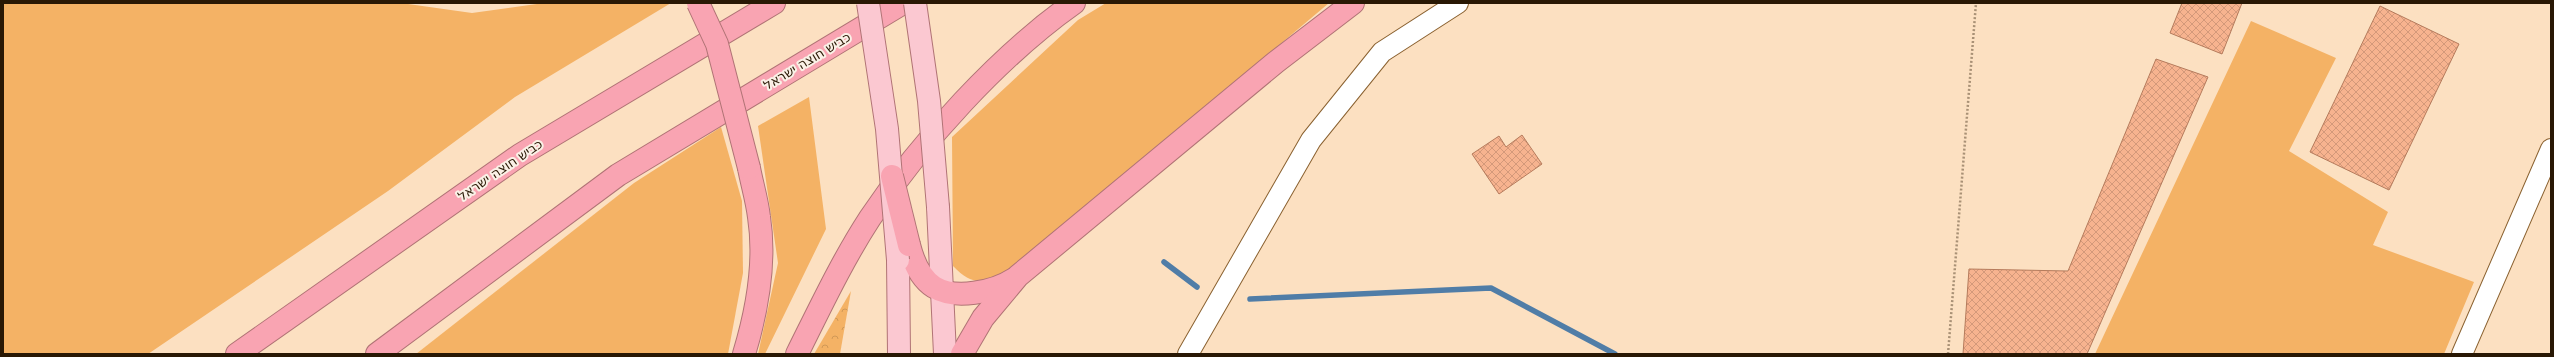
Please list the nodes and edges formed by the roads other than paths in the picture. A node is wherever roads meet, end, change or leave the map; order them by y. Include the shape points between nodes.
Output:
1 (698, 3) edge
2 (774, 3) edge
3 (868, 3) edge
4 (903, 3) edge
5 (915, 3) edge
6 (1074, 3) edge
7 (1354, 3) edge
8 (1458, 3) edge
9 (2551, 150) edge
10 (892, 176) joint
11 (904, 253) junction
12 (1018, 276) junction
13 (944, 292) junction
14 (237, 354) edge
15 (377, 354) edge
16 (744, 354) edge
17 (797, 354) edge
18 (899, 354) edge
19 (945, 354) edge
20 (962, 354) edge
21 (1188, 354) edge
22 (2462, 354) edge

1 - 16 highway, bridge via 717,44 749,168 759,218 761,261 755,318
2 - 14 highway, כביש חוצה ישראל via 520,155
3 - 10 main road, bridge
4 - 15 highway, כביש חוצה ישראל via 618,175
5 - 13 main road, bridge via 929,101
6 - 17 highway via 1000,66 909,164 870,218 840,268
7 - 12 highway via 1276,62
8 - 21 street via 1382,52 1311,140
9 - 22 street
10 - 11 highway, bridge
11 - 13 highway via 912,258 933,286
11 - 18 main road
12 - 13 highway via 1004,286 974,292
12 - 20 highway via 983,318
13 - 19 main road

